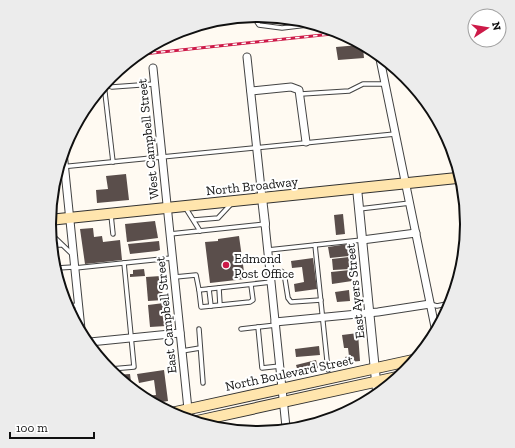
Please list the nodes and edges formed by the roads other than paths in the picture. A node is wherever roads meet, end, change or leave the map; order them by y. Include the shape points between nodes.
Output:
1 (257, 22) edge
2 (298, 26) edge
3 (247, 57) dead end
4 (381, 65) edge
5 (152, 68) dead end
6 (154, 84) junction
7 (384, 84) junction
8 (110, 86) edge
9 (251, 91) junction
10 (105, 92) edge
11 (301, 94) junction
12 (395, 134) junction
13 (306, 142) junction
14 (257, 147) junction
15 (161, 158) junction
16 (113, 162) junction
17 (64, 167) edge
18 (63, 170) edge
19 (454, 178) edge
20 (405, 182) junction
21 (357, 188) junction
22 (262, 198) junction
23 (234, 201) junction
24 (410, 203) junction
25 (184, 206) junction
26 (166, 208) junction
27 (359, 209) junction
28 (111, 214) junction
29 (70, 218) junction
30 (56, 219) edge
31 (194, 220) junction
32 (265, 224) junction
33 (200, 231) junction
34 (416, 233) junction
35 (113, 234) dead end
36 (169, 234) junction
37 (56, 240) edge
38 (362, 240) junction
39 (61, 244) junction
40 (57, 245) edge
41 (315, 245) junction
42 (267, 250) junction
43 (74, 256) junction
44 (172, 258) junction
45 (124, 263) junction
46 (60, 268) edge
47 (75, 268) junction
48 (270, 272) junction
49 (174, 277) junction
50 (271, 282) junction
51 (251, 285) junction
52 (219, 288) junction
53 (209, 289) junction
54 (199, 290) junction
55 (320, 300) junction
56 (430, 304) junction
57 (73, 305) edge
58 (78, 305) junction
59 (220, 305) junction
60 (442, 305) edge
61 (211, 306) junction
62 (370, 313) junction
63 (322, 317) junction
64 (80, 320) edge
65 (434, 322) edge
66 (275, 324) junction
67 (258, 327) junction
68 (199, 329) dead end
69 (241, 329) dead end
70 (180, 332) junction
71 (131, 338) junction
72 (94, 342) edge
73 (200, 348) junction
74 (182, 351) junction
75 (404, 362) edge
76 (280, 366) junction
77 (116, 368) edge
78 (375, 369) junction
79 (328, 370) dead end
80 (203, 383) dead end
81 (376, 386) edge
82 (282, 388) junction
83 (285, 402) junction
84 (188, 409) junction
85 (179, 411) edge
86 (188, 414) edge
87 (206, 419) edge
88 (286, 424) edge

1 - 2 lane via 259,25 282,28
3 - 9 street
4 - 7 street
5 - 6 street, West Campbell Street
6 - 8 lane
6 - 15 street, West Campbell Street
7 - 11 lane via 362,84 349,91
7 - 12 street
9 - 11 street via 291,87 296,88
9 - 14 street
10 - 16 lane
11 - 13 street
12 - 13 lane
12 - 20 street
13 - 14 lane
14 - 15 lane
14 - 22 street
15 - 16 lane
15 - 26 street, West Campbell Street
16 - 17 lane
18 - 29 street
19 - 20 main road, North Broadway
20 - 21 main road, North Broadway
20 - 24 street
21 - 22 main road, North Broadway
21 - 27 street, East Ayers Street
22 - 23 main road, North Broadway
22 - 32 street
23 - 25 main road, North Broadway
23 - 31 lane via 218,218
24 - 27 lane
24 - 34 street
25 - 26 main road, North Broadway
25 - 31 lane
26 - 28 main road, North Broadway
26 - 36 street, East Campbell Street
27 - 38 street, East Ayers Street
28 - 29 main road, North Broadway
28 - 35 lane
29 - 30 main road, North Broadway
29 - 43 street
31 - 33 lane
32 - 33 lane
32 - 42 street
33 - 36 lane
34 - 38 street
34 - 56 street
36 - 44 street, East Campbell Street
37 - 39 lane
38 - 41 lane
38 - 62 street, East Ayers Street
39 - 40 lane
39 - 43 lane
41 - 42 lane
41 - 55 lane
42 - 48 street
43 - 47 street
44 - 45 lane
44 - 49 street, East Campbell Street
45 - 47 lane
45 - 71 lane
46 - 47 lane
47 - 58 street
48 - 50 street
48 - 55 lane via 284,273 288,298 292,302
49 - 54 lane via 196,275
49 - 70 street, East Campbell Street
50 - 51 lane
50 - 66 street
51 - 52 lane
51 - 59 lane via 251,302
52 - 53 lane
52 - 59 lane
53 - 54 lane
53 - 61 lane
54 - 61 lane via 200,306
55 - 63 lane
56 - 60 lane
56 - 62 street
56 - 65 street
57 - 58 lane
58 - 64 street
59 - 61 lane
62 - 63 street
62 - 78 street, East Ayers Street
63 - 66 street
63 - 79 lane
66 - 67 lane
66 - 76 street
67 - 69 lane
67 - 76 lane via 262,368
68 - 73 lane
70 - 71 street
70 - 74 street, East Campbell Street
71 - 72 street
71 - 77 lane via 134,367
73 - 74 lane
73 - 80 lane
74 - 84 street, East Campbell Street
75 - 78 main road, North Boulevard Street
76 - 82 street
78 - 81 street, East Ayers Street
78 - 82 main road, North Boulevard Street
81 - 83 main road, North Boulevard Street
82 - 83 street
82 - 84 main road, North Boulevard Street
83 - 87 main road, North Boulevard Street
83 - 88 street
84 - 85 main road, North Boulevard Street
84 - 86 street, East Campbell Street

